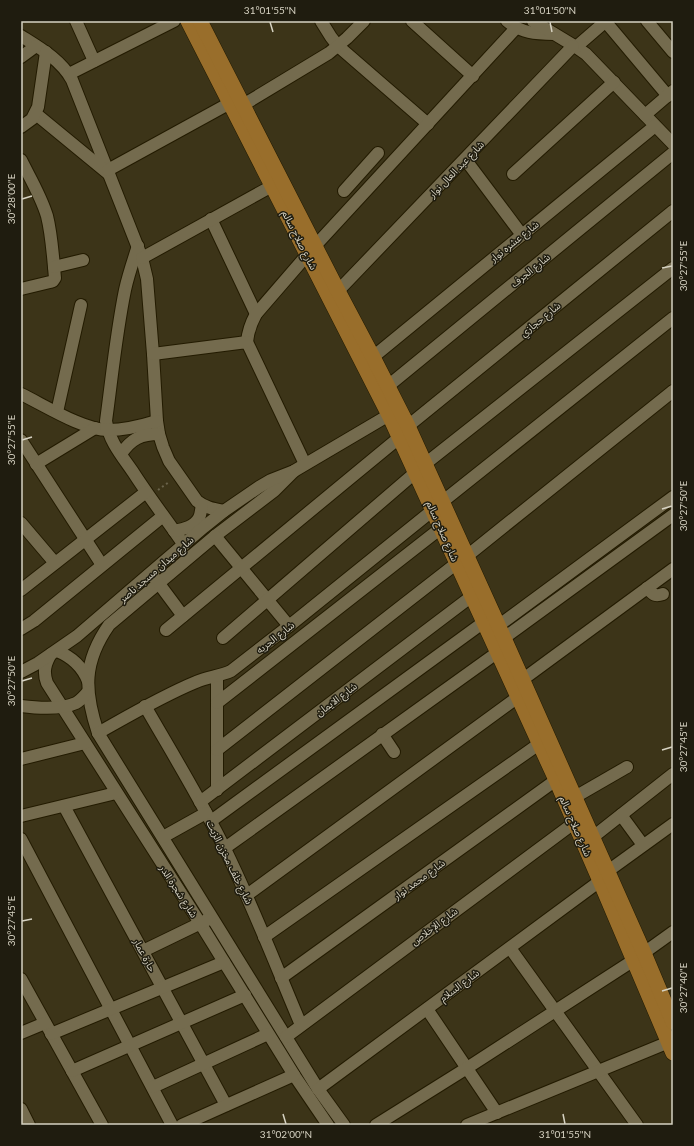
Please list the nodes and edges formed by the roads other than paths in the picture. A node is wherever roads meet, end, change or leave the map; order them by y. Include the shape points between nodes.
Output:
1 (76, 21) edge
2 (174, 21) edge
3 (188, 21) edge
4 (200, 21) edge
5 (320, 21) edge
6 (364, 21) edge
7 (412, 21) edge
8 (533, 21) edge
9 (605, 21) edge
10 (647, 21) edge
11 (511, 24) edge
12 (554, 34) junction
13 (21, 36) edge
14 (338, 46) junction
15 (574, 46) junction
16 (41, 49) junction
17 (673, 52) edge
18 (21, 57) edge
19 (94, 61) junction
20 (69, 74) junction
21 (473, 76) junction
22 (614, 82) junction
23 (670, 93) edge
24 (236, 104) junction
25 (36, 114) junction
26 (645, 116) junction
27 (428, 124) junction
28 (655, 126) junction
29 (21, 127) edge
30 (671, 139) edge
31 (378, 153) dead end
32 (673, 153) edge
33 (465, 159) junction
34 (21, 160) edge
35 (109, 172) junction
36 (513, 174) dead end
37 (352, 181) junction
38 (272, 186) junction
39 (344, 190) dead end
40 (365, 192) junction
41 (673, 211) edge
42 (211, 219) junction
43 (522, 235) junction
44 (138, 246) junction
45 (311, 250) junction
46 (142, 258) junction
47 (83, 260) dead end
48 (54, 267) junction
49 (673, 268) edge
50 (21, 289) edge
51 (338, 291) junction
52 (82, 305) dead end
53 (256, 314) junction
54 (673, 318) edge
55 (248, 342) junction
56 (153, 354) junction
57 (373, 357) junction
58 (388, 386) junction
59 (673, 391) edge
60 (21, 394) edge
61 (57, 412) junction
62 (389, 415) junction
63 (157, 421) junction
64 (95, 428) junction
65 (107, 430) junction
66 (404, 432) junction
67 (159, 434) junction
68 (21, 440) edge
69 (121, 454) junction
70 (36, 464) junction
71 (305, 464) junction
72 (420, 468) junction
73 (294, 471) junction
74 (147, 494) junction
75 (673, 498) edge
76 (202, 505) junction
77 (438, 506) junction
78 (224, 511) junction
79 (673, 515) edge
80 (163, 516) junction
81 (21, 523) edge
82 (441, 528) junction
83 (174, 531) junction
84 (215, 536) junction
85 (85, 539) junction
86 (184, 545) junction
87 (462, 559) junction
88 (56, 563) junction
89 (102, 565) junction
90 (241, 568) junction
91 (673, 569) edge
92 (154, 578) junction
93 (24, 584) edge
94 (647, 588) junction
95 (663, 594) dead end
96 (472, 596) junction
97 (267, 600) junction
98 (183, 616) junction
99 (289, 626) junction
100 (496, 628) junction
101 (21, 630) edge
102 (166, 630) dead end
103 (223, 638) dead end
104 (498, 652) junction
105 (54, 653) junction
106 (21, 672) edge
107 (217, 676) junction
108 (522, 680) junction
109 (88, 687) junction
110 (518, 697) junction
111 (217, 703) junction
112 (21, 706) edge
113 (144, 706) junction
114 (62, 707) junction
115 (98, 733) junction
116 (382, 734) junction
117 (85, 743) junction
118 (539, 744) junction
119 (217, 750) junction
120 (394, 752) dead end
121 (21, 759) edge
122 (627, 767) dead end
123 (673, 774) edge
124 (556, 780) junction
125 (217, 790) junction
126 (116, 794) junction
127 (575, 797) junction
128 (200, 802) junction
129 (64, 806) junction
130 (621, 815) junction
131 (21, 816) edge
132 (208, 817) junction
133 (579, 819) junction
134 (673, 824) edge
135 (163, 837) junction
136 (593, 837) junction
137 (21, 839) edge
138 (643, 845) junction
139 (224, 848) junction
140 (604, 876) junction
141 (247, 895) junction
142 (212, 918) junction
143 (200, 923) junction
144 (673, 932) edge
145 (264, 937) junction
146 (510, 948) junction
147 (143, 950) junction
148 (639, 957) junction
149 (224, 962) junction
150 (281, 978) junction
151 (21, 979) edge
152 (163, 988) junction
153 (245, 995) junction
154 (111, 1009) junction
155 (427, 1010) junction
156 (555, 1011) junction
157 (673, 1022) edge
158 (45, 1023) junction
159 (182, 1023) junction
160 (301, 1025) junction
161 (21, 1033) edge
162 (51, 1034) junction
163 (268, 1034) junction
164 (286, 1037) junction
165 (130, 1046) junction
166 (671, 1048) edge
167 (204, 1064) junction
168 (467, 1068) junction
169 (72, 1071) junction
170 (598, 1071) junction
171 (294, 1075) junction
172 (153, 1087) junction
173 (318, 1090) junction
174 (226, 1105) junction
175 (21, 1109) edge
176 (497, 1113) junction
177 (484, 1122) edge
178 (29, 1125) edge
179 (102, 1125) edge
180 (172, 1125) edge
181 (182, 1125) edge
182 (328, 1125) edge
183 (344, 1125) edge
184 (376, 1125) edge
185 (467, 1125) edge
186 (637, 1125) edge

1 - 19 street
2 - 19 street
3 - 24 main road, شارع صلاح سالم
4 - 24 main road, شارع صلاح سالم
5 - 14 street
6 - 14 street
7 - 21 street
8 - 12 street
9 - 15 street, شارع عبد العال نوار
9 - 23 street
10 - 17 street
11 - 12 street via 527,32
11 - 21 street
12 - 15 street
13 - 16 street
14 - 24 street
14 - 27 street
15 - 22 street
15 - 33 street, شارع عبد العال نوار
16 - 18 street
16 - 20 street
16 - 25 street
19 - 20 street
20 - 35 street
21 - 27 street
22 - 26 street
22 - 36 street
23 - 26 street
24 - 35 street
24 - 38 main road, شارع صلاح سالم
24 - 45 main road, شارع صلاح سالم
25 - 29 street
25 - 35 street
26 - 28 street
27 - 40 street
28 - 30 street
28 - 43 street, شارع عشره نوار
31 - 37 street
32 - 58 street, شارع الجرف
33 - 43 street
33 - 51 street, شارع عبد العال نوار
34 - 48 street via 47,217
35 - 44 street
37 - 39 street
37 - 40 street
38 - 42 street
38 - 45 main road, شارع صلاح سالم
40 - 45 street
41 - 66 street, شارع حجازي
42 - 46 street
42 - 53 street
43 - 57 street, شارع عشره نوار
44 - 46 street
44 - 65 street via 126,289 114,354
45 - 51 main road, شارع صلاح سالم
45 - 53 street
45 - 62 main road, شارع صلاح سالم
46 - 56 street via 147,279
47 - 48 street
48 - 50 street via 53,281
49 - 72 street
51 - 57 main road, شارع صلاح سالم
52 - 61 street
53 - 55 street via 248,332
54 - 77 street, شارع الحريه
55 - 56 street
55 - 71 street
56 - 63 street
57 - 58 main road, شارع صلاح سالم
58 - 66 main road, شارع صلاح سالم
59 - 87 street
60 - 61 street
61 - 64 street via 75,422
62 - 66 main road, شارع صلاح سالم
62 - 71 street, شارع ميدان مسجد ناصر
63 - 65 street via 133,428
63 - 67 street
64 - 65 street
64 - 70 street
65 - 69 street
66 - 72 main road, شارع صلاح سالم
66 - 90 street, شارع حجازي
67 - 69 street via 132,440
67 - 76 street via 169,461
68 - 70 street
69 - 74 street
70 - 85 street
71 - 73 street, شارع ميدان مسجد ناصر
72 - 77 main road, شارع صلاح سالم
72 - 97 street
73 - 78 street, شارع ميدان مسجد ناصر via 265,484
73 - 84 street, شارع ميدان مسجد ناصر via 274,491
74 - 80 street
74 - 85 street
75 - 100 street
76 - 78 street
76 - 83 street via 200,517 193,525
77 - 82 main road, شارع صلاح سالم
77 - 87 main road, شارع صلاح سالم
77 - 99 street, شارع الحريه
78 - 86 street, شارع ميدان مسجد ناصر
79 - 100 street
80 - 83 street
80 - 89 street
81 - 88 street
82 - 87 main road, شارع صلاح سالم
82 - 111 street
83 - 86 street
84 - 90 street
84 - 92 street, شارع ميدان مسجد ناصر
85 - 88 street
85 - 89 street
86 - 92 street, شارع ميدان مسجد ناصر
87 - 96 main road, شارع صلاح سالم
87 - 100 main road, شارع صلاح سالم
87 - 119 street
88 - 93 street
89 - 101 street
90 - 97 street
90 - 98 street, شارع حجازي
91 - 94 street
92 - 98 street
92 - 105 street, شارع ميدان مسجد ناصر
92 - 109 street, شارع ميدان مسجد ناصر via 100,638 90,666
94 - 95 street via 658,596
94 - 108 street
96 - 100 main road, شارع صلاح سالم
96 - 125 street, شارع الايمان
97 - 99 street
97 - 103 street
98 - 102 street, شارع حجازي
99 - 107 street, شارع الحريه via 231,671
100 - 104 main road, شارع صلاح سالم
100 - 108 main road, شارع صلاح سالم
100 - 132 street
104 - 110 main road, شارع صلاح سالم
104 - 116 street
105 - 106 street, شارع ميدان مسجد ناصر
105 - 109 street via 64,654 76,662 85,674
105 - 114 street, شارع شجرة الدر via 47,662 45,678 46,684
107 - 111 street
107 - 113 street, شارع الحريه via 195,682
108 - 127 main road, شارع صلاح سالم
109 - 114 street via 83,698
109 - 115 street, شارع شجرة الدر via 92,716
110 - 118 main road, شارع صلاح سالم
110 - 141 street
111 - 119 street
112 - 114 street
113 - 115 street, شارع الحريه
113 - 128 street, شارع خلف مخزن الزيت
114 - 117 street, شارع شجرة الدر
115 - 135 street, شارع شجرة الدر
116 - 120 street
116 - 139 street
117 - 121 street
117 - 126 street, شارع شجرة الدر
118 - 124 main road, شارع صلاح سالم
118 - 145 street
119 - 125 street
122 - 127 street
123 - 130 street
124 - 133 main road, شارع صلاح سالم
124 - 150 street, شارع محمد نوار
125 - 128 street, شارع الايمان
126 - 129 street
126 - 143 street, شارع شجرة الدر
127 - 133 main road, شارع صلاح سالم
128 - 132 street, شارع خلف مخزن الزيت
129 - 131 street
129 - 147 street, حارة عمار
130 - 136 street
130 - 138 street
132 - 135 street
132 - 139 street, شارع خلف مخزن الزيت
133 - 136 main road, شارع صلاح سالم
133 - 140 main road, شارع صلاح سالم
133 - 160 street, شارع الإخلاص
134 - 138 street, شارع السلام
135 - 142 street, شارع شجرة الدر
136 - 140 main road, شارع صلاح سالم
137 - 154 street
138 - 140 street, شارع السلام
139 - 141 street, شارع خلف مخزن الزيت
140 - 146 street, شارع السلام
140 - 148 main road, شارع صلاح سالم
141 - 145 street, شارع خلف مخزن الزيت
142 - 143 street
142 - 164 street, شارع شجرة الدر
143 - 147 street
143 - 149 street, شارع شجرة الدر
144 - 148 street
145 - 150 street, شارع خلف مخزن الزيت
146 - 155 street, شارع السلام
146 - 156 street
147 - 152 street, حارة عمار
148 - 156 street
148 - 157 main road, شارع صلاح سالم
148 - 166 main road, شارع صلاح سالم
149 - 152 street
149 - 153 street, شارع شجرة الدر
150 - 160 street, شارع خلف مخزن الزيت
151 - 158 street
152 - 154 street
152 - 159 street, حارة عمار
153 - 159 street
153 - 163 street, شارع شجرة الدر
154 - 162 street
154 - 165 street
155 - 168 street
155 - 173 street, شارع السلام
156 - 168 street
156 - 170 street
158 - 161 street
158 - 162 street
159 - 165 street
159 - 167 street, حارة عمار
160 - 164 street, شارع الإخلاص
162 - 169 street
163 - 167 street
163 - 171 street, شارع شجرة الدر
164 - 173 street, شارع شجرة الدر
165 - 169 street
165 - 172 street
166 - 170 street
167 - 172 street
167 - 174 street, حارة عمار
168 - 176 street
168 - 184 street
169 - 179 street
170 - 176 street
170 - 186 street
171 - 174 street
171 - 182 street, شارع شجرة الدر
172 - 180 street
173 - 183 street, شارع شجرة الدر
174 - 181 street
175 - 178 street
176 - 177 street
177 - 185 street

